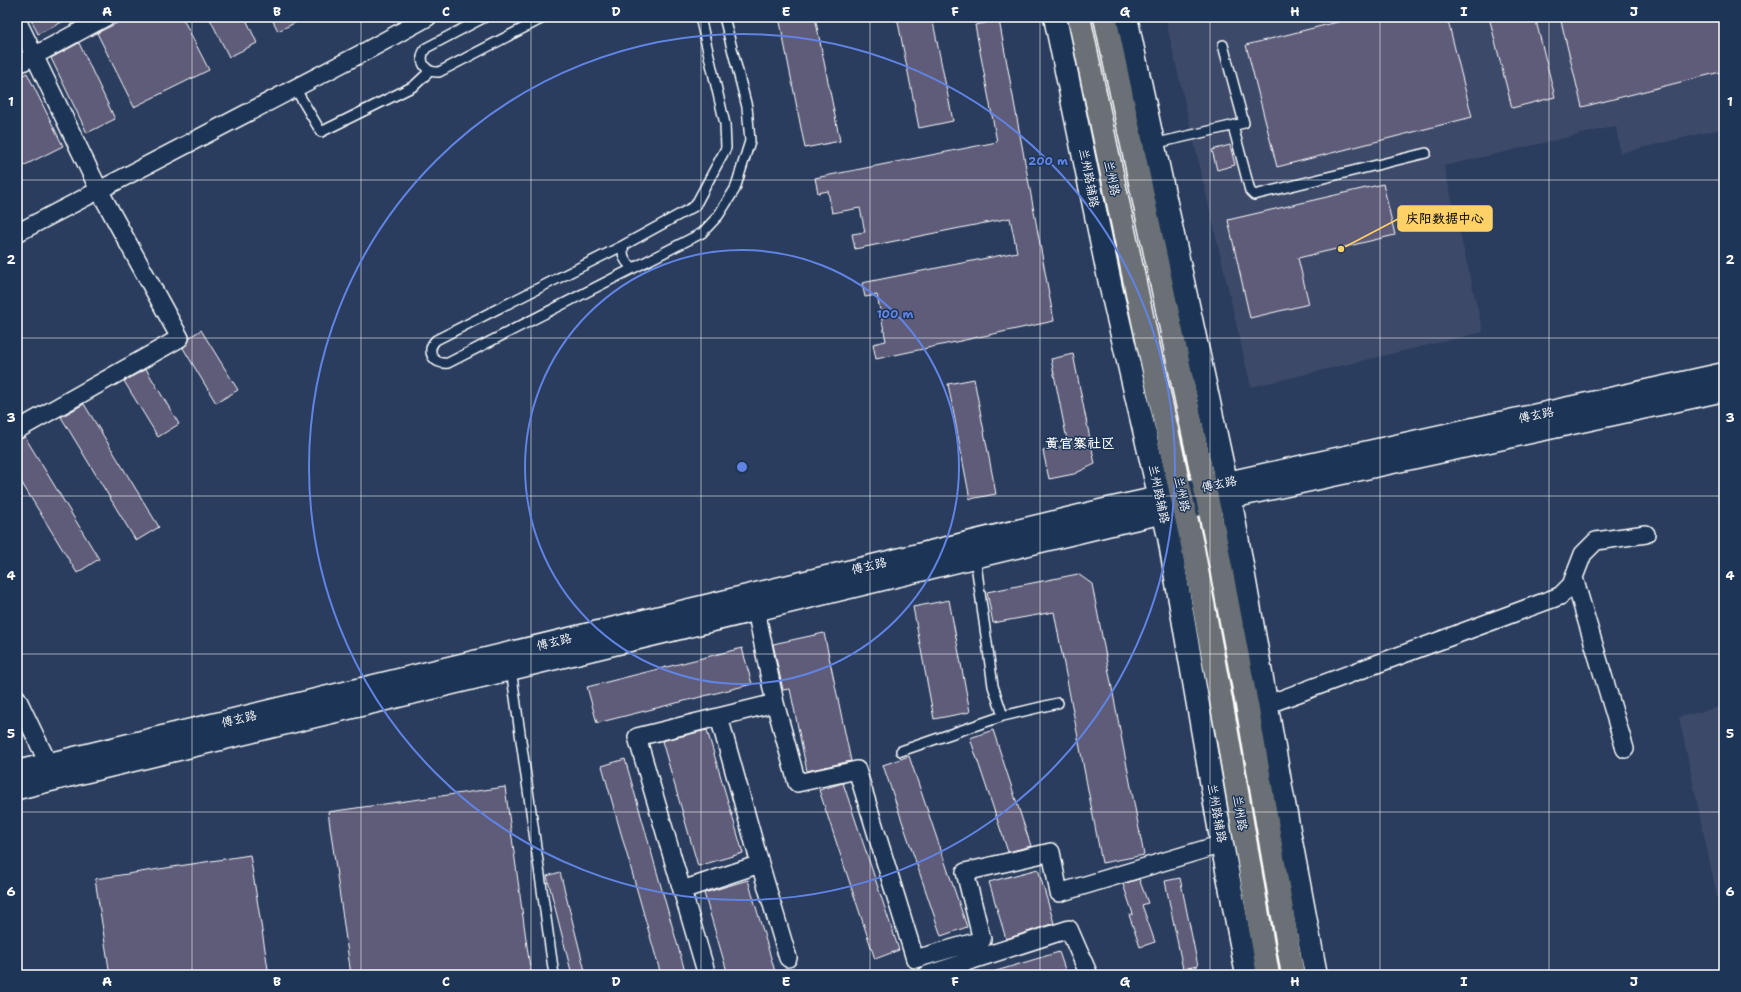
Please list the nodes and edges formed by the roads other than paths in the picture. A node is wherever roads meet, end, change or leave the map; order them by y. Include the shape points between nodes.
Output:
1 (106, 17) edge
2 (428, 17) edge
3 (485, 17) edge
4 (545, 17) edge
5 (700, 17) edge
6 (724, 17) edge
7 (1056, 17) edge
8 (1079, 17) edge
9 (1104, 17) edge
10 (1126, 17) edge
11 (17, 20) edge
12 (1223, 45) dead end
13 (35, 55) junction
14 (17, 65) edge
15 (430, 71) junction
16 (295, 88) junction
17 (1233, 126) junction
18 (1143, 146) junction
19 (1426, 153) dead end
20 (99, 190) junction
21 (17, 233) edge
22 (624, 245) junction
23 (634, 268) junction
24 (1724, 374) edge
25 (1724, 390) edge
26 (17, 430) edge
27 (1229, 490) junction
28 (1207, 494) junction
29 (1183, 500) junction
30 (1161, 505) junction
31 (1646, 534) dead end
32 (975, 557) junction
33 (1574, 578) junction
34 (756, 610) junction
35 (511, 669) junction
36 (17, 698) edge
37 (775, 703) junction
38 (1058, 703) dead end
39 (1266, 705) junction
40 (1004, 716) junction
41 (719, 717) junction
42 (1625, 749) dead end
43 (901, 751) dead end
44 (49, 765) junction
45 (17, 772) edge
46 (17, 788) edge
47 (1222, 844) junction
48 (760, 864) junction
49 (682, 890) junction
50 (788, 958) dead end
51 (554, 975) edge
52 (707, 975) edge
53 (926, 975) edge
54 (1089, 975) edge
55 (1248, 975) edge
56 (1268, 975) edge
57 (1293, 975) edge
58 (1316, 975) edge

1 - 13 street
2 - 16 street
3 - 15 lane via 426,48 422,61
4 - 15 lane via 439,72
5 - 22 lane via 725,124 726,148 695,206
6 - 23 lane via 747,107 750,141 735,189 718,216 702,234
7 - 30 street, 兰州路辅路 via 1111,288
8 - 29 main road, 兰州路
9 - 18 main road, 兰州路
10 - 18 street
11 - 13 street
12 - 17 lane via 1244,123
13 - 14 street
13 - 20 street
15 - 16 lane via 414,86 321,132
16 - 20 street
17 - 18 lane
17 - 19 lane via 1250,191 1254,195
18 - 27 street
18 - 28 main road, 兰州路
20 - 21 street
20 - 26 street via 180,338
22 - 23 lane via 625,261
22 - 23 lane via 436,340 431,346 431,354 440,363 448,363
24 - 27 street, 傅玄路
25 - 27 street, 傅玄路
27 - 28 street, 傅玄路
27 - 39 street
28 - 29 street, 傅玄路
28 - 57 main road, 兰州路 via 1248,710
29 - 30 street, 傅玄路
29 - 56 main road, 兰州路 via 1228,733
30 - 32 street, 傅玄路
30 - 44 street, 傅玄路
30 - 47 street, 兰州路辅路 via 1184,618
31 - 33 street via 1596,541 1583,554
32 - 34 street, 傅玄路
32 - 40 lane via 993,686
33 - 39 street via 1560,596
33 - 42 street
34 - 35 street, 傅玄路
34 - 37 street
35 - 46 street, 傅玄路
35 - 51 lane
36 - 44 street
37 - 41 street
37 - 47 street via 797,783 857,770 915,959 982,940 965,872 1051,852 1060,893
38 - 40 lane
39 - 58 street
40 - 43 lane
41 - 48 street
41 - 49 street via 637,737
44 - 45 street, 傅玄路
47 - 55 street, 兰州路辅路
48 - 49 street
48 - 50 street
49 - 52 street
53 - 54 street via 1069,929

